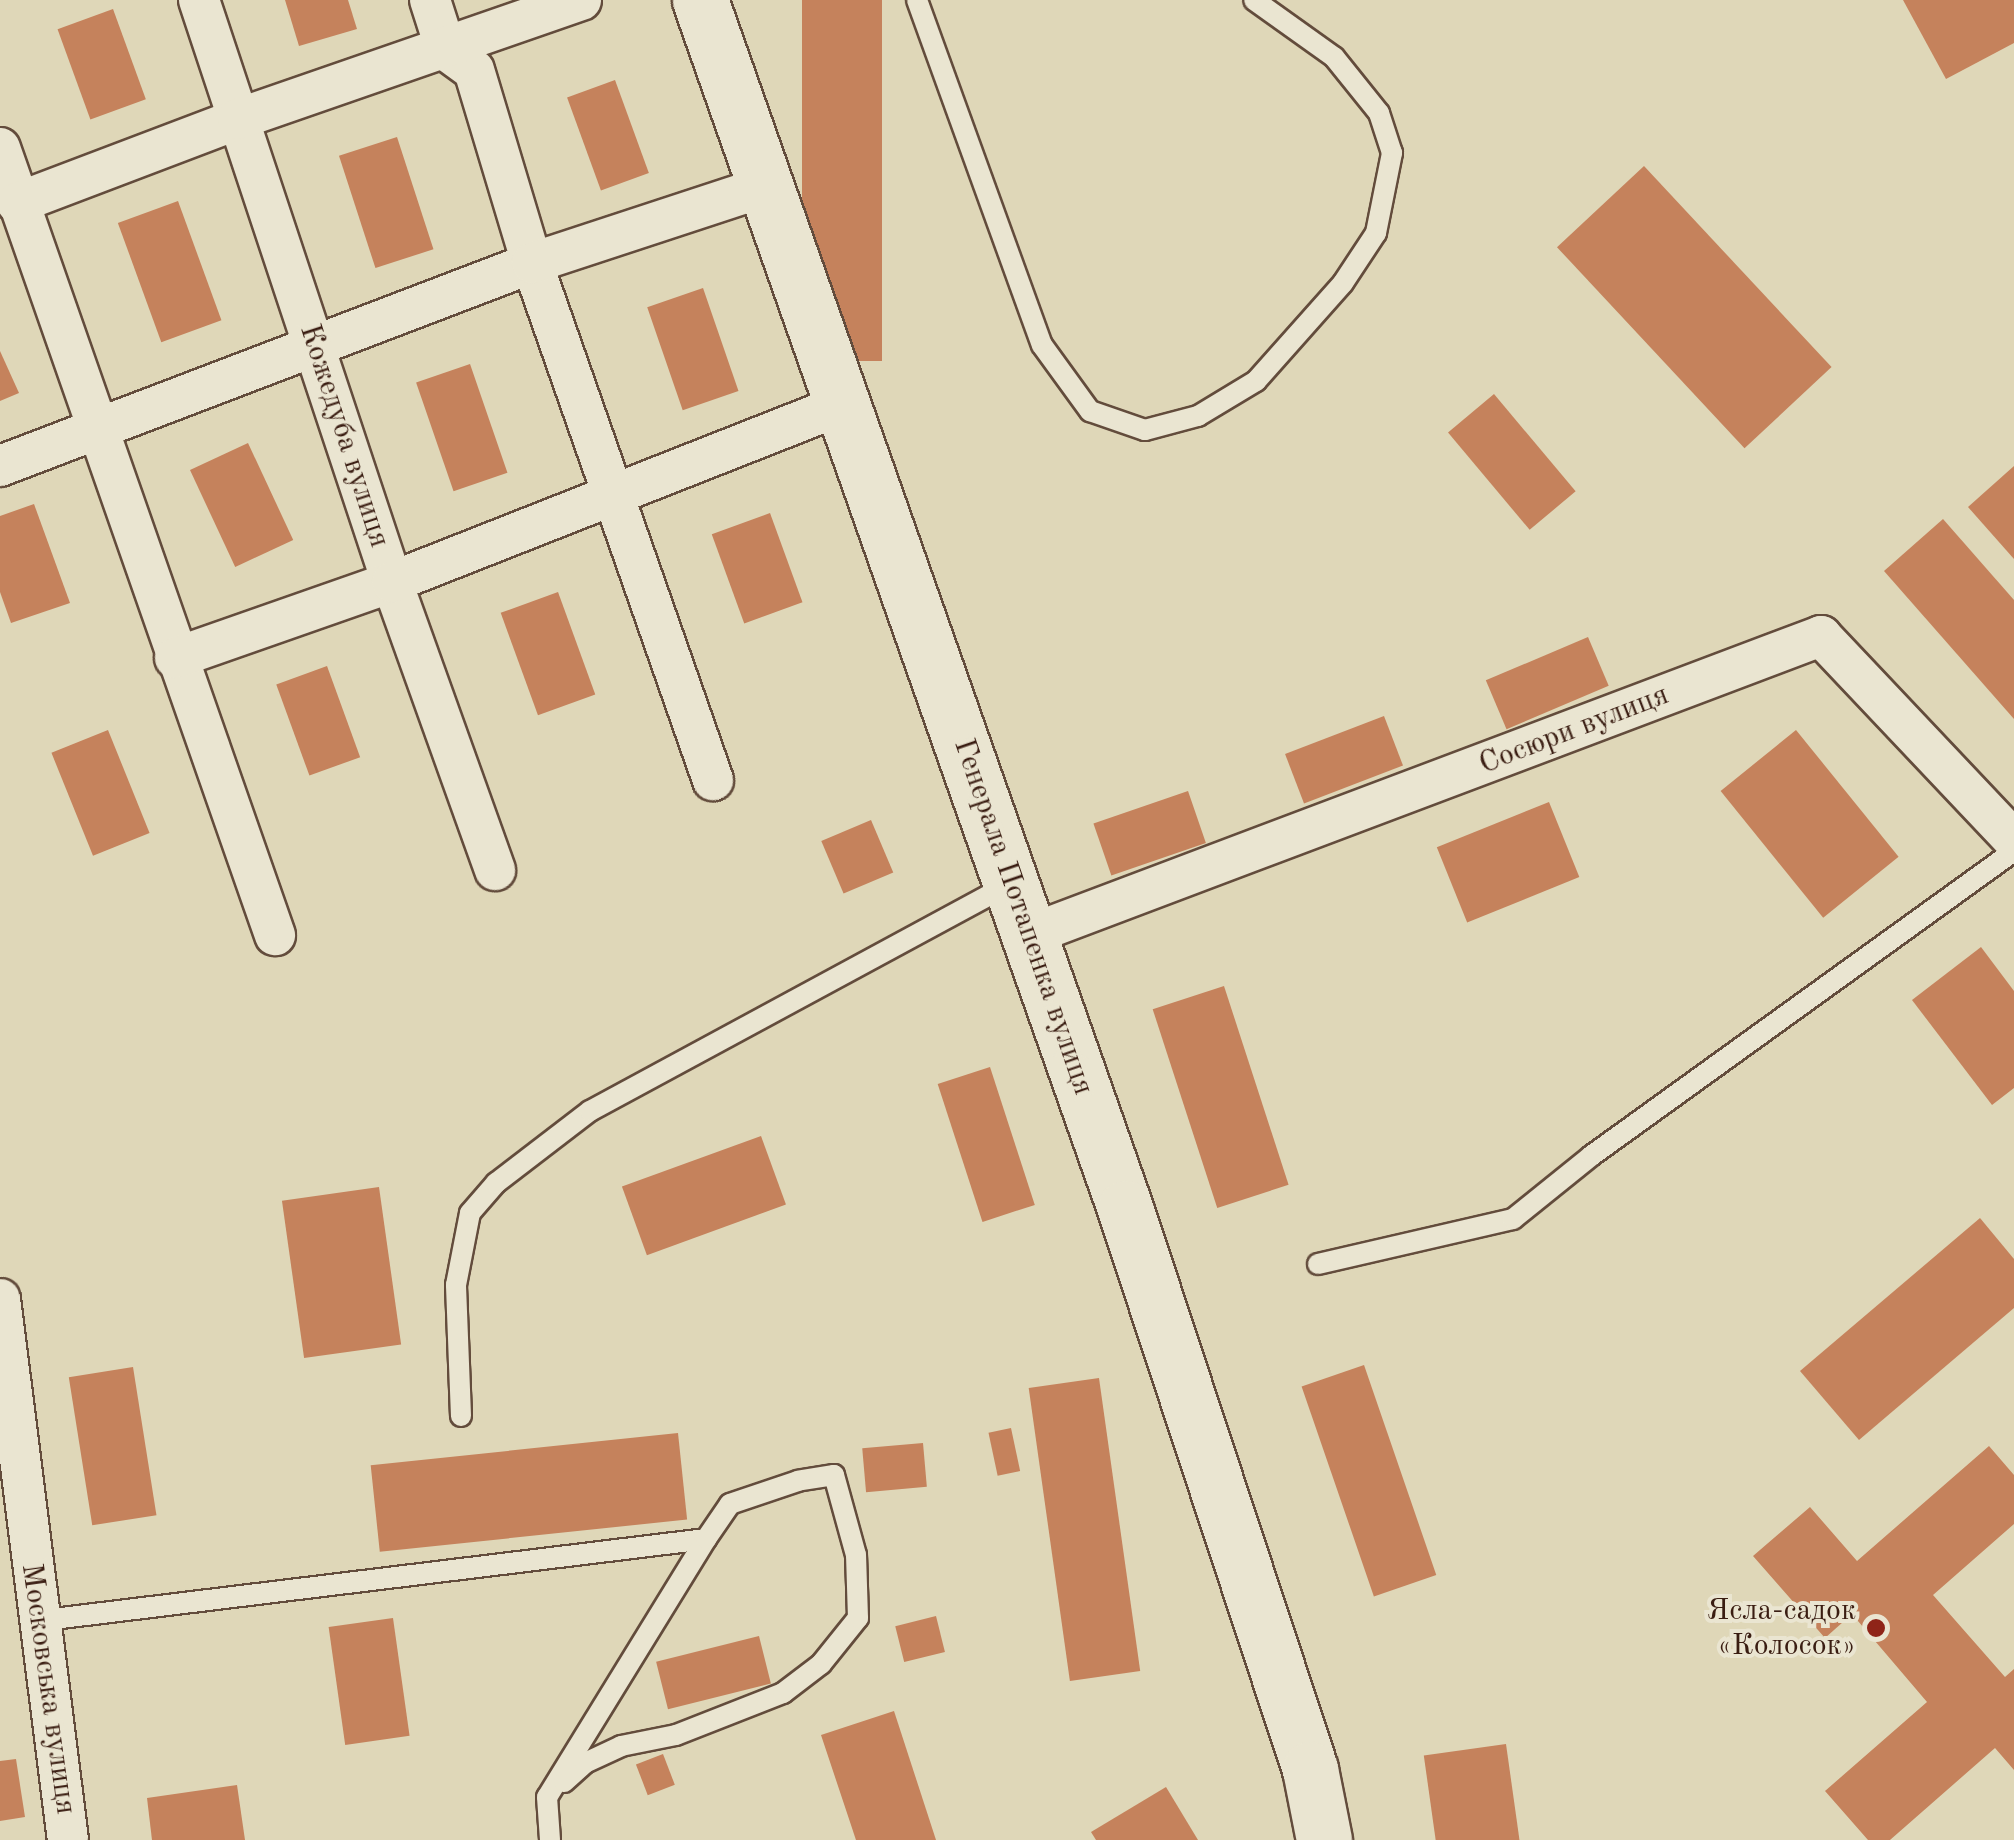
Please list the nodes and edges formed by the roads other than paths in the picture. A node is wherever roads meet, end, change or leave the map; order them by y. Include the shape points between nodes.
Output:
1 (198, 0) edge
2 (430, 0) edge
3 (581, 0) edge
4 (700, 0) edge
5 (917, 0) edge
6 (1254, 0) edge
7 (446, 50) junction
8 (238, 119) junction
9 (0, 148) edge
10 (766, 186) junction
11 (18, 203) junction
12 (532, 263) junction
13 (314, 346) junction
14 (842, 404) junction
15 (95, 428) junction
16 (0, 466) edge
17 (614, 491) junction
18 (392, 582) junction
19 (175, 658) junction
20 (713, 780) dead end
21 (2014, 840) edge
22 (2014, 851) edge
23 (496, 870) dead end
24 (1010, 883) junction
25 (1047, 929) junction
26 (275, 935) dead end
27 (1318, 1264) dead end
28 (0, 1298) edge
29 (461, 1416) dead end
30 (706, 1540) junction
31 (38, 1621) junction
32 (547, 1797) junction
33 (68, 1840) edge
34 (550, 1840) edge
35 (1324, 1840) edge

1 - 8 street, Кожедуба вулиця
2 - 7 street
3 - 7 street
4 - 10 main road, Генерала Потапенка вулиця
5 - 6 lane via 1042,345 1090,411 1145,430 1198,416 1256,381 1342,283 1376,233 1392,153 1379,113 1334,57
7 - 8 street
7 - 12 street via 474,70
8 - 11 street
8 - 13 street, Кожедуба вулиця
9 - 11 street
10 - 12 street
10 - 14 main road, Генерала Потапенка вулиця
11 - 15 street
12 - 13 street
12 - 17 street
13 - 15 street
13 - 18 street, Кожедуба вулиця
14 - 17 street
14 - 24 main road, Генерала Потапенка вулиця
15 - 16 street
15 - 19 street
17 - 18 street
17 - 20 street
18 - 19 street
18 - 23 street, Кожедуба вулиця
19 - 26 street
21 - 25 street, Сосюри вулиця via 1821,636
22 - 27 lane via 1513,1219
24 - 25 main road, Генерала Потапенка вулиця
24 - 29 lane via 590,1111 496,1183 470,1213 456,1284
25 - 35 main road, Генерала Потапенка вулиця via 1132,1227 1304,1750
28 - 31 street, Московська вулиця
30 - 31 lane
30 - 32 lane
30 - 32 lane via 730,1504 834,1475 856,1555 858,1618 822,1664 782,1693 676,1736 621,1746 585,1763
31 - 33 street, Московська вулиця
32 - 34 lane

